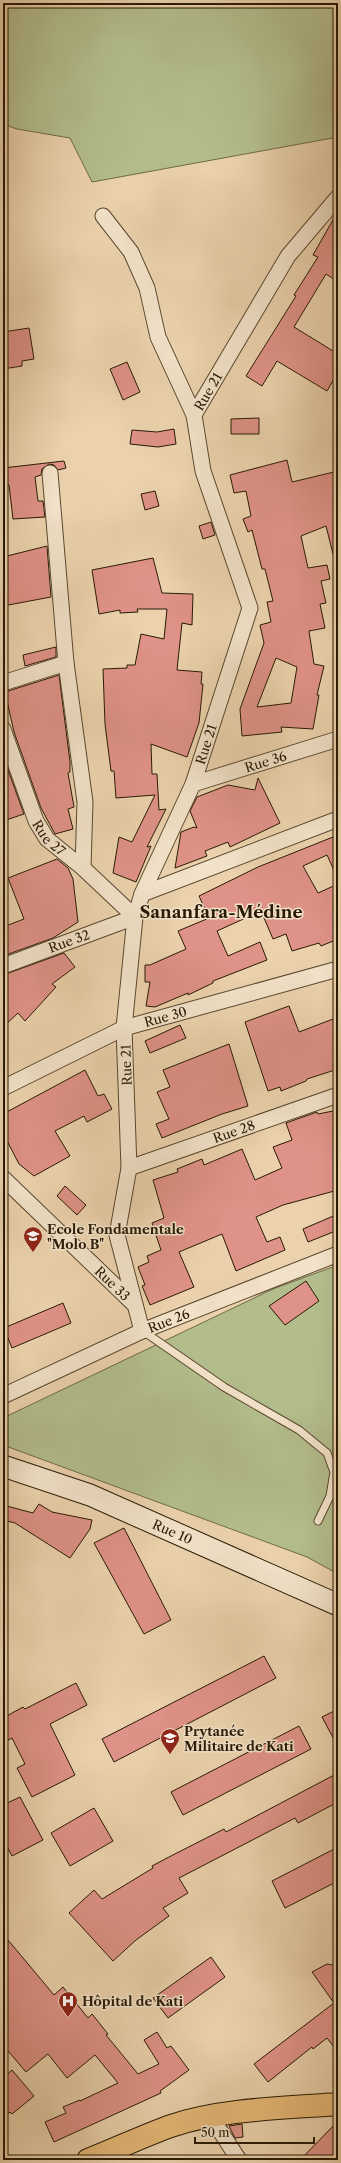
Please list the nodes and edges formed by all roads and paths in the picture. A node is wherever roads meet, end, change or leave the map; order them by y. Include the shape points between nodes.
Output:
1 (338, 197) edge
2 (103, 216) dead end
3 (194, 415) junction
4 (50, 473) dead end
5 (66, 663) junction
6 (3, 683) edge
7 (3, 730) edge
8 (338, 739) edge
9 (193, 784) junction
10 (338, 819) edge
11 (83, 868) junction
12 (142, 894) junction
13 (135, 917) junction
14 (3, 966) edge
15 (338, 969) edge
16 (124, 1028) junction
17 (3, 1088) edge
18 (338, 1095) edge
19 (129, 1168) junction
20 (3, 1178) edge
21 (338, 1254) edge
22 (136, 1306) junction
23 (142, 1331) junction
24 (3, 1396) edge
25 (3, 1466) edge
26 (318, 1521) dead end
27 (338, 1605) edge
28 (338, 2104) edge
29 (211, 2117) junction
30 (88, 2160) edge
31 (239, 2160) edge

1 - 3 street, Rue 21 via 288,256
2 - 3 street via 131,252 147,288 158,337
3 - 9 street, Rue 21 via 203,471 250,608
4 - 5 street
5 - 6 street
5 - 11 street via 85,802
7 - 11 street, Rue 27 via 36,821 46,839
8 - 9 street, Rue 36
9 - 12 street, Rue 21
10 - 12 street
11 - 13 street, Rue 27
12 - 13 street, Rue 21
13 - 14 street, Rue 32
13 - 16 street, Rue 21
15 - 16 street, Rue 30
16 - 17 street, Rue 30
16 - 19 street, Rue 21
18 - 19 street, Rue 28
19 - 22 street, Rue 21 via 117,1235
20 - 22 street, Rue 33
21 - 23 street, Rue 26
22 - 23 street, Rue 21
23 - 24 street, Rue 26
23 - 26 lane via 224,1387 299,1430 327,1453 334,1472 330,1496
25 - 27 main road, Rue 10 via 90,1495
28 - 29 highway
29 - 30 highway via 172,2126
29 - 31 street

